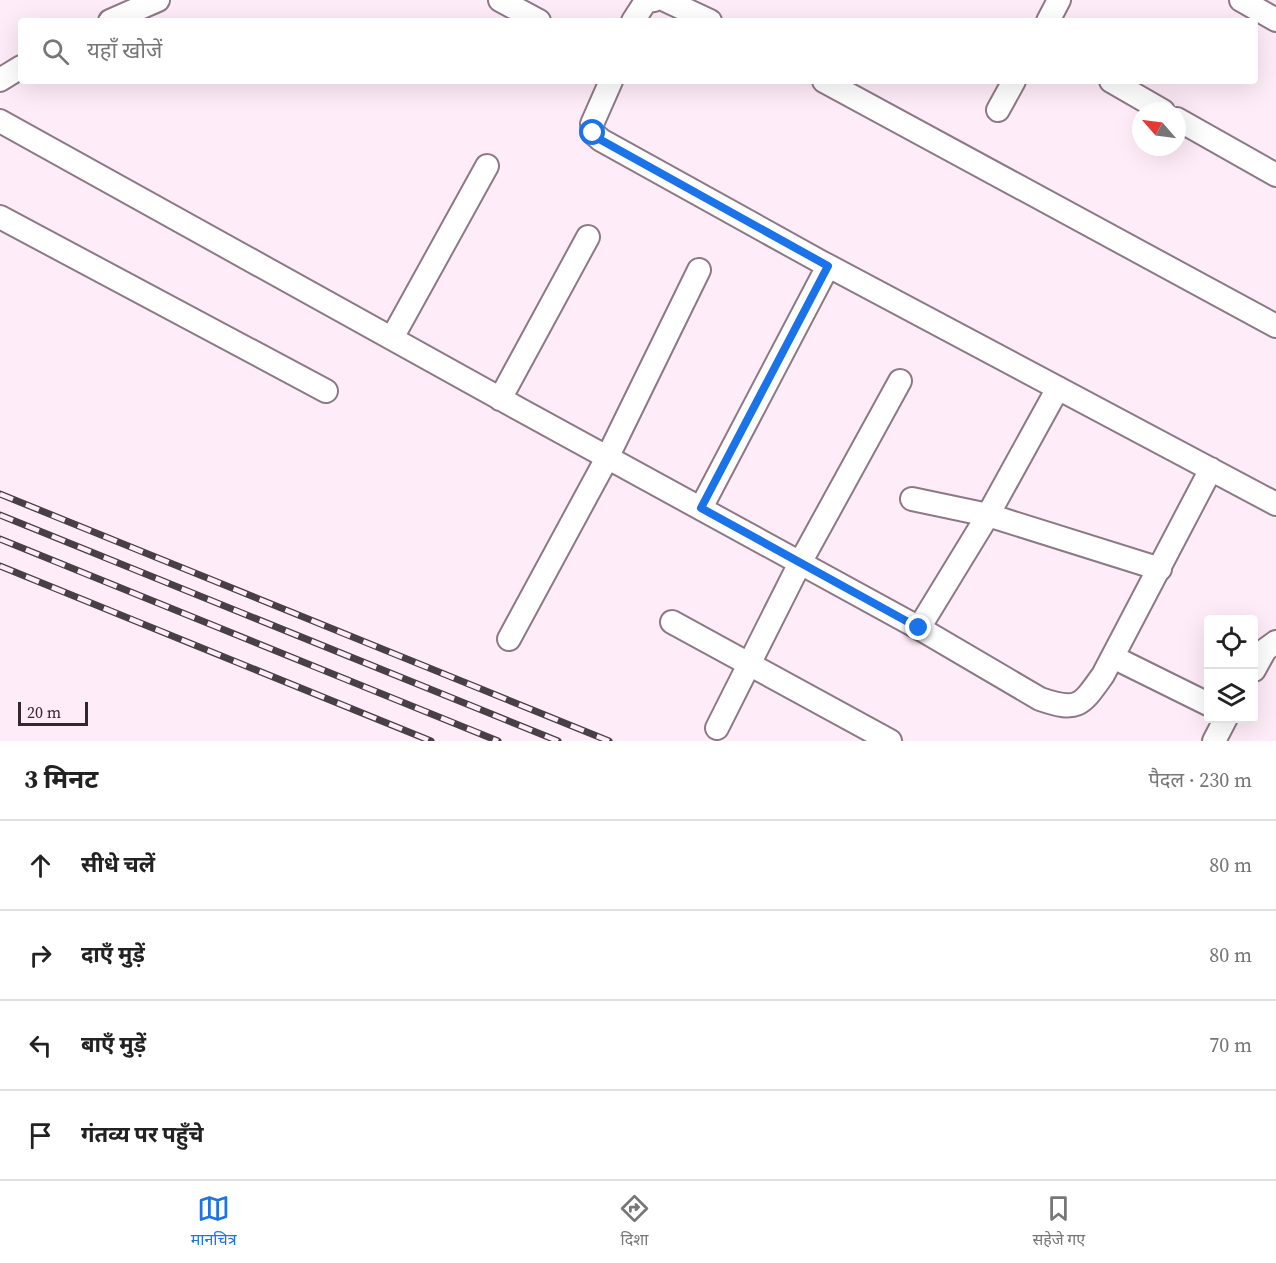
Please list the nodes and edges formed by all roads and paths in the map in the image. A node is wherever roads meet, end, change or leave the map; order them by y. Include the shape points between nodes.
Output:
1 (158, 0) edge
2 (500, 0) edge
3 (654, 0) edge
4 (665, 0) edge
5 (1059, 0) edge
6 (1240, 0) edge
7 (117, 18) edge
8 (533, 18) edge
9 (635, 18) edge
10 (704, 18) edge
11 (1050, 18) edge
12 (1276, 20) edge
13 (18, 68) edge
14 (0, 80) edge
15 (610, 84) edge
16 (830, 84) edge
17 (1012, 84) edge
18 (1116, 84) edge
19 (1147, 102) edge
20 (998, 110) dead end
21 (0, 121) edge
22 (1186, 124) edge
23 (487, 165) dead end
24 (1276, 175) edge
25 (0, 217) edge
26 (588, 237) dead end
27 (828, 266) junction
28 (699, 270) dead end
29 (1276, 326) edge
30 (392, 338) junction
31 (900, 381) dead end
32 (1058, 388) junction
33 (326, 391) dead end
34 (500, 399) junction
35 (608, 458) junction
36 (1211, 469) junction
37 (912, 499) dead end
38 (1276, 504) edge
39 (701, 508) junction
40 (988, 515) junction
41 (800, 562) junction
42 (1160, 569) junction
43 (672, 622) dead end
44 (919, 628) junction
45 (509, 639) dead end
46 (1276, 642) edge
47 (1113, 657) junction
48 (749, 664) junction
49 (1255, 669) edge
50 (1204, 702) edge
51 (1223, 723) edge
52 (717, 728) dead end
53 (890, 741) edge
54 (1214, 741) edge

1 - 7 street
2 - 8 street
3 - 9 street via 646,1
4 - 10 street
5 - 11 street
6 - 12 street
13 - 14 street
15 - 27 street via 592,124 593,133 601,140
16 - 29 street
17 - 20 street
18 - 19 street
21 - 30 street
22 - 24 street
23 - 30 street
25 - 33 street
26 - 34 street
27 - 32 street
27 - 39 street
28 - 35 street
30 - 34 street
31 - 41 street
32 - 36 street
32 - 40 street
34 - 35 street
35 - 39 street
35 - 45 street
36 - 38 street
36 - 42 street
37 - 40 street
39 - 41 street
40 - 42 street
40 - 44 street
41 - 44 street
41 - 48 street
42 - 47 street
43 - 48 street
44 - 47 street via 1040,699 1058,705 1078,704 1087,698
46 - 49 street via 1265,650
47 - 50 street
48 - 52 street
48 - 53 street
51 - 54 street

